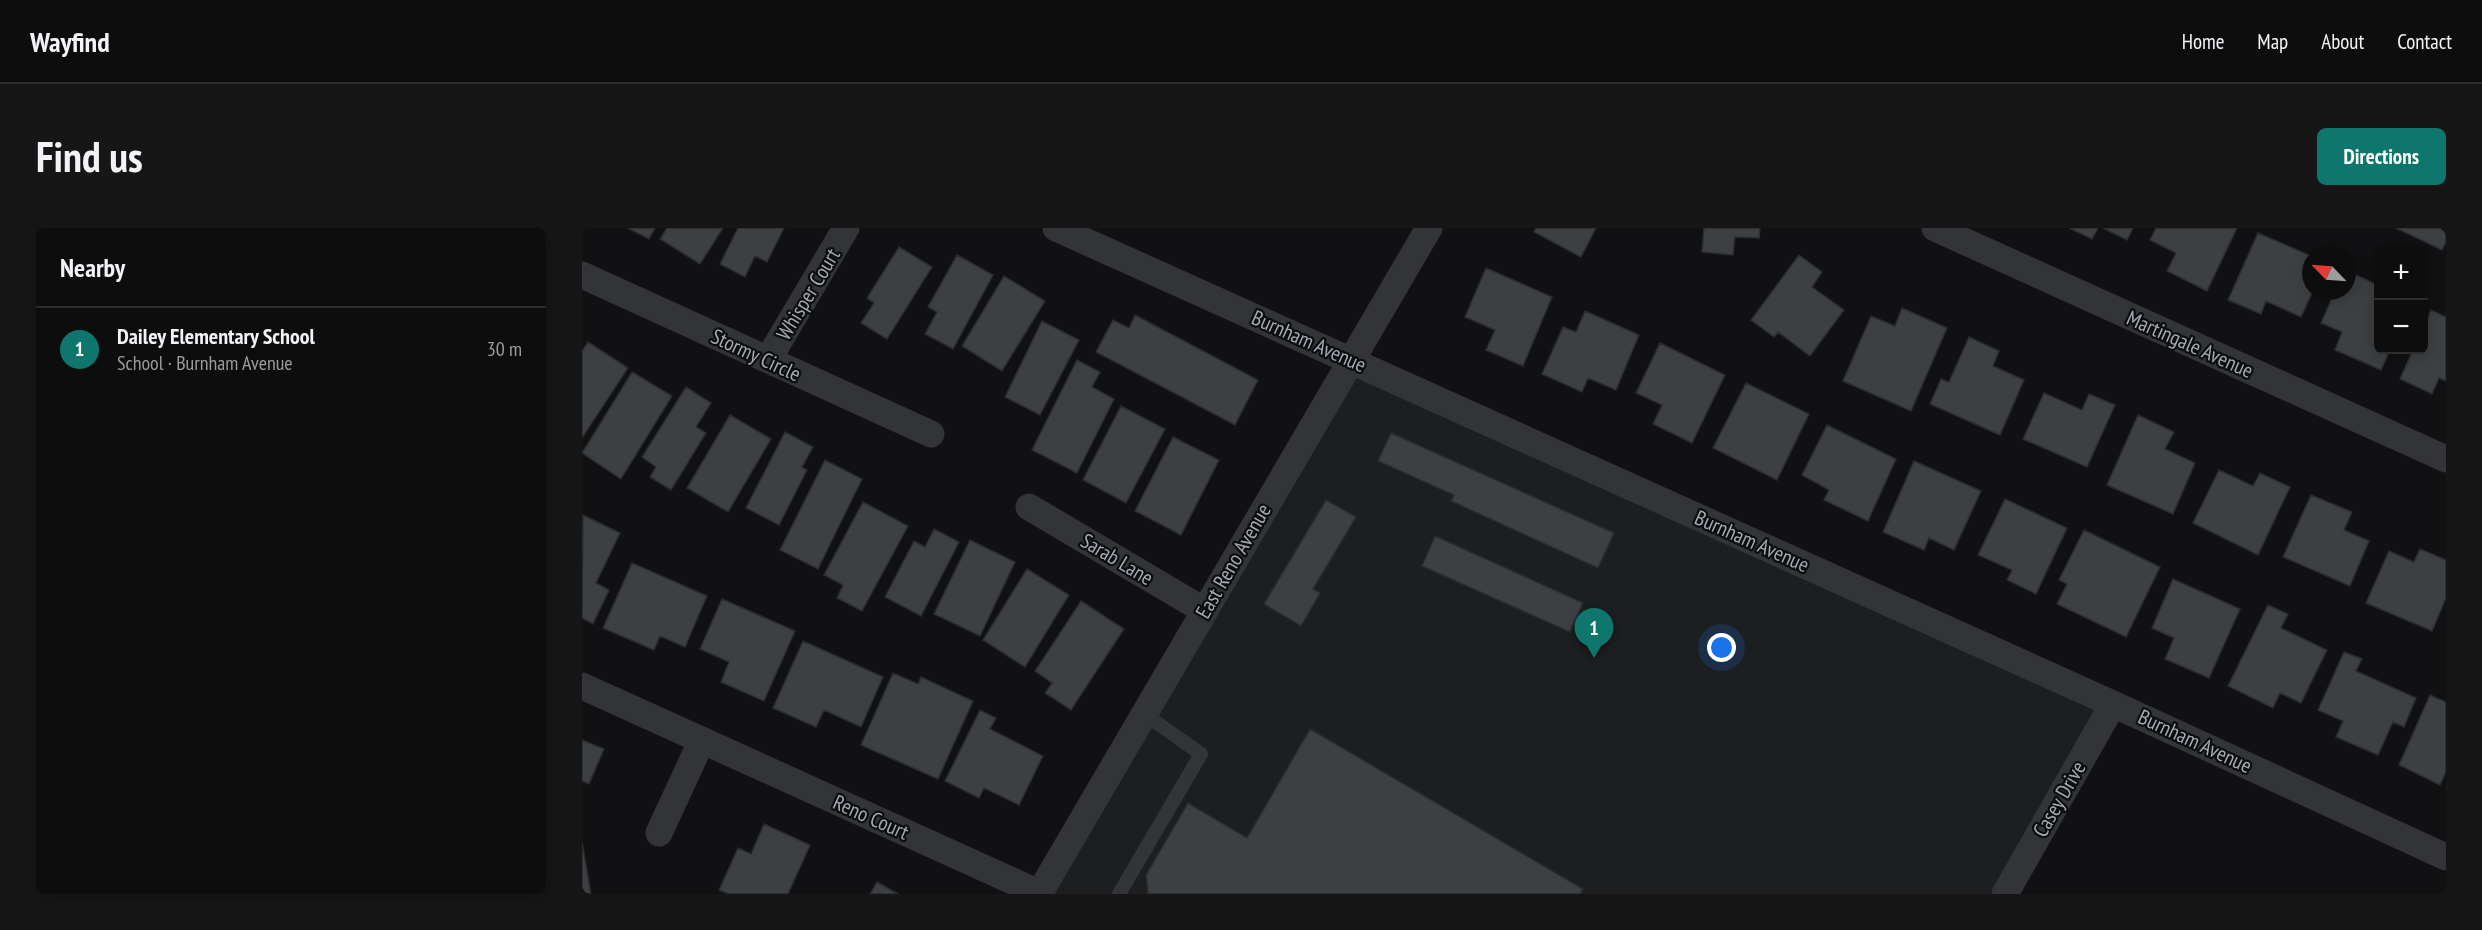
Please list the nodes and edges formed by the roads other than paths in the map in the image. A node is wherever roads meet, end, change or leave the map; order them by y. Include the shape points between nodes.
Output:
1 (846, 228) edge
2 (1056, 228) edge
3 (1428, 228) edge
4 (1935, 228) edge
5 (582, 275) edge
6 (1350, 359) junction
7 (768, 360) junction
8 (931, 434) dead end
9 (2446, 459) edge
10 (1029, 507) dead end
11 (1204, 611) junction
12 (582, 686) edge
13 (2113, 704) junction
14 (1143, 713) junction
15 (702, 740) junction
16 (659, 833) dead end
17 (2446, 857) edge
18 (1039, 894) edge
19 (1119, 894) edge
20 (2006, 894) edge

1 - 7 street, Whisper Court
2 - 6 street, Burnham Avenue
3 - 6 street, East Reno Avenue
4 - 9 street, Martingale Avenue
5 - 7 street, Stormy Circle
6 - 11 street, East Reno Avenue
6 - 13 street, Burnham Avenue
7 - 8 street, Stormy Circle
10 - 11 street, Sarab Lane
11 - 14 street, East Reno Avenue
12 - 15 street, Reno Court
13 - 17 street, Burnham Avenue
13 - 20 street, Casey Drive
14 - 18 street, East Reno Avenue
14 - 19 lane via 1201,754
15 - 16 street
15 - 18 street, Reno Court

